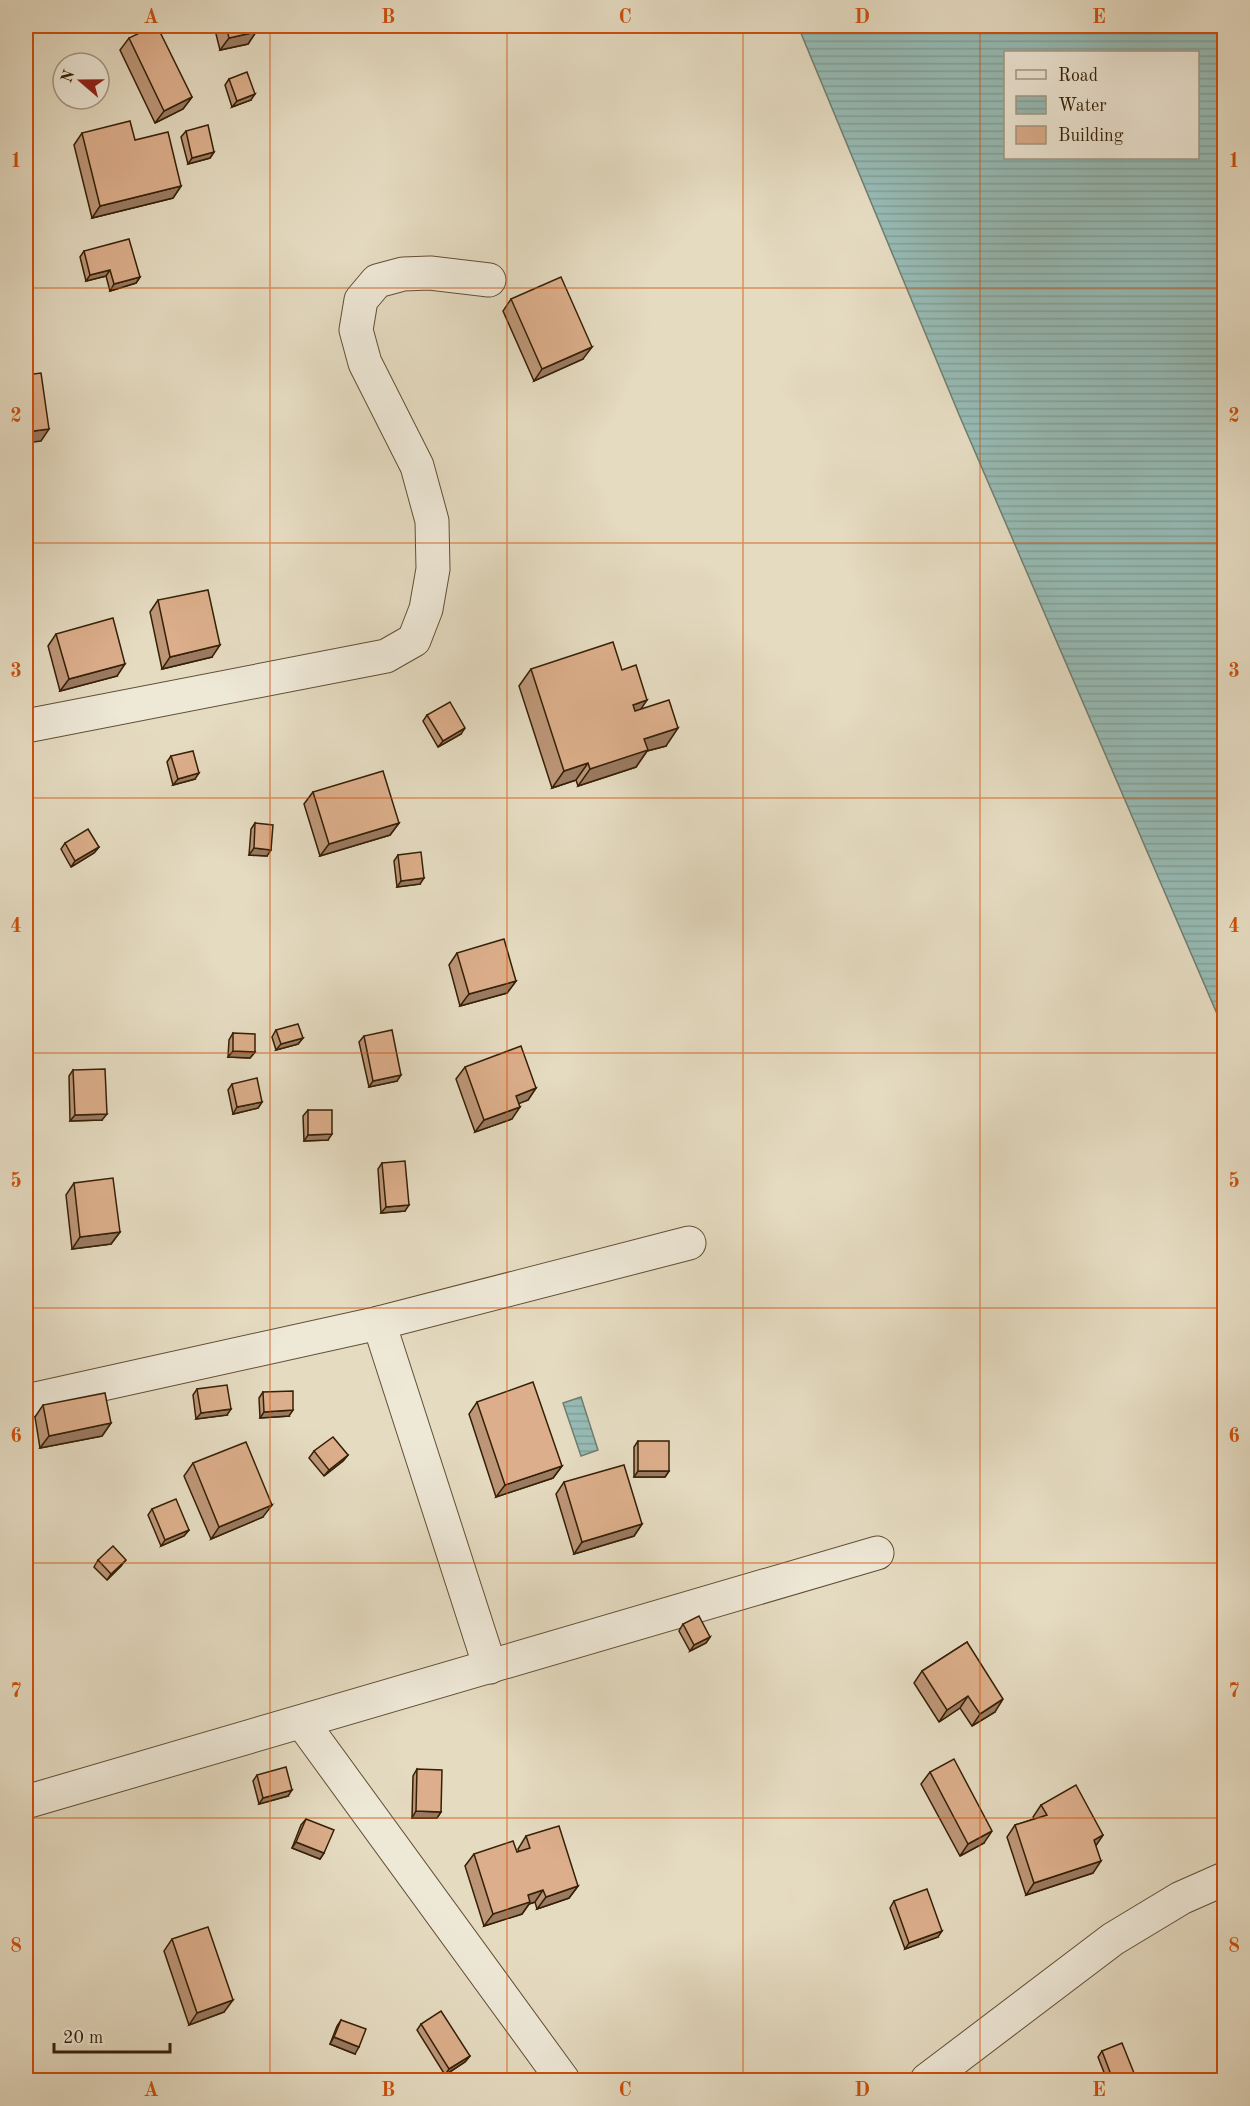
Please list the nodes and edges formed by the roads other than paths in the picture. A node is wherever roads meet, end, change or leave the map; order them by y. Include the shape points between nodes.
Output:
1 (489, 280) dead end
2 (26, 726) edge
3 (689, 1244) dead end
4 (379, 1323) junction
5 (26, 1401) edge
6 (877, 1553) dead end
7 (490, 1667) junction
8 (302, 1722) junction
9 (26, 1802) edge
10 (1224, 1879) edge
11 (563, 2080) edge
12 (927, 2080) edge

1 - 2 street via 403,274 377,281 361,300 356,330 365,363 417,466 432,521 433,569 426,609 414,640 386,656
3 - 4 street
4 - 5 street
4 - 7 street
6 - 7 street
7 - 8 street
8 - 9 street
8 - 11 street
10 - 12 street via 1181,1898 1113,1939

